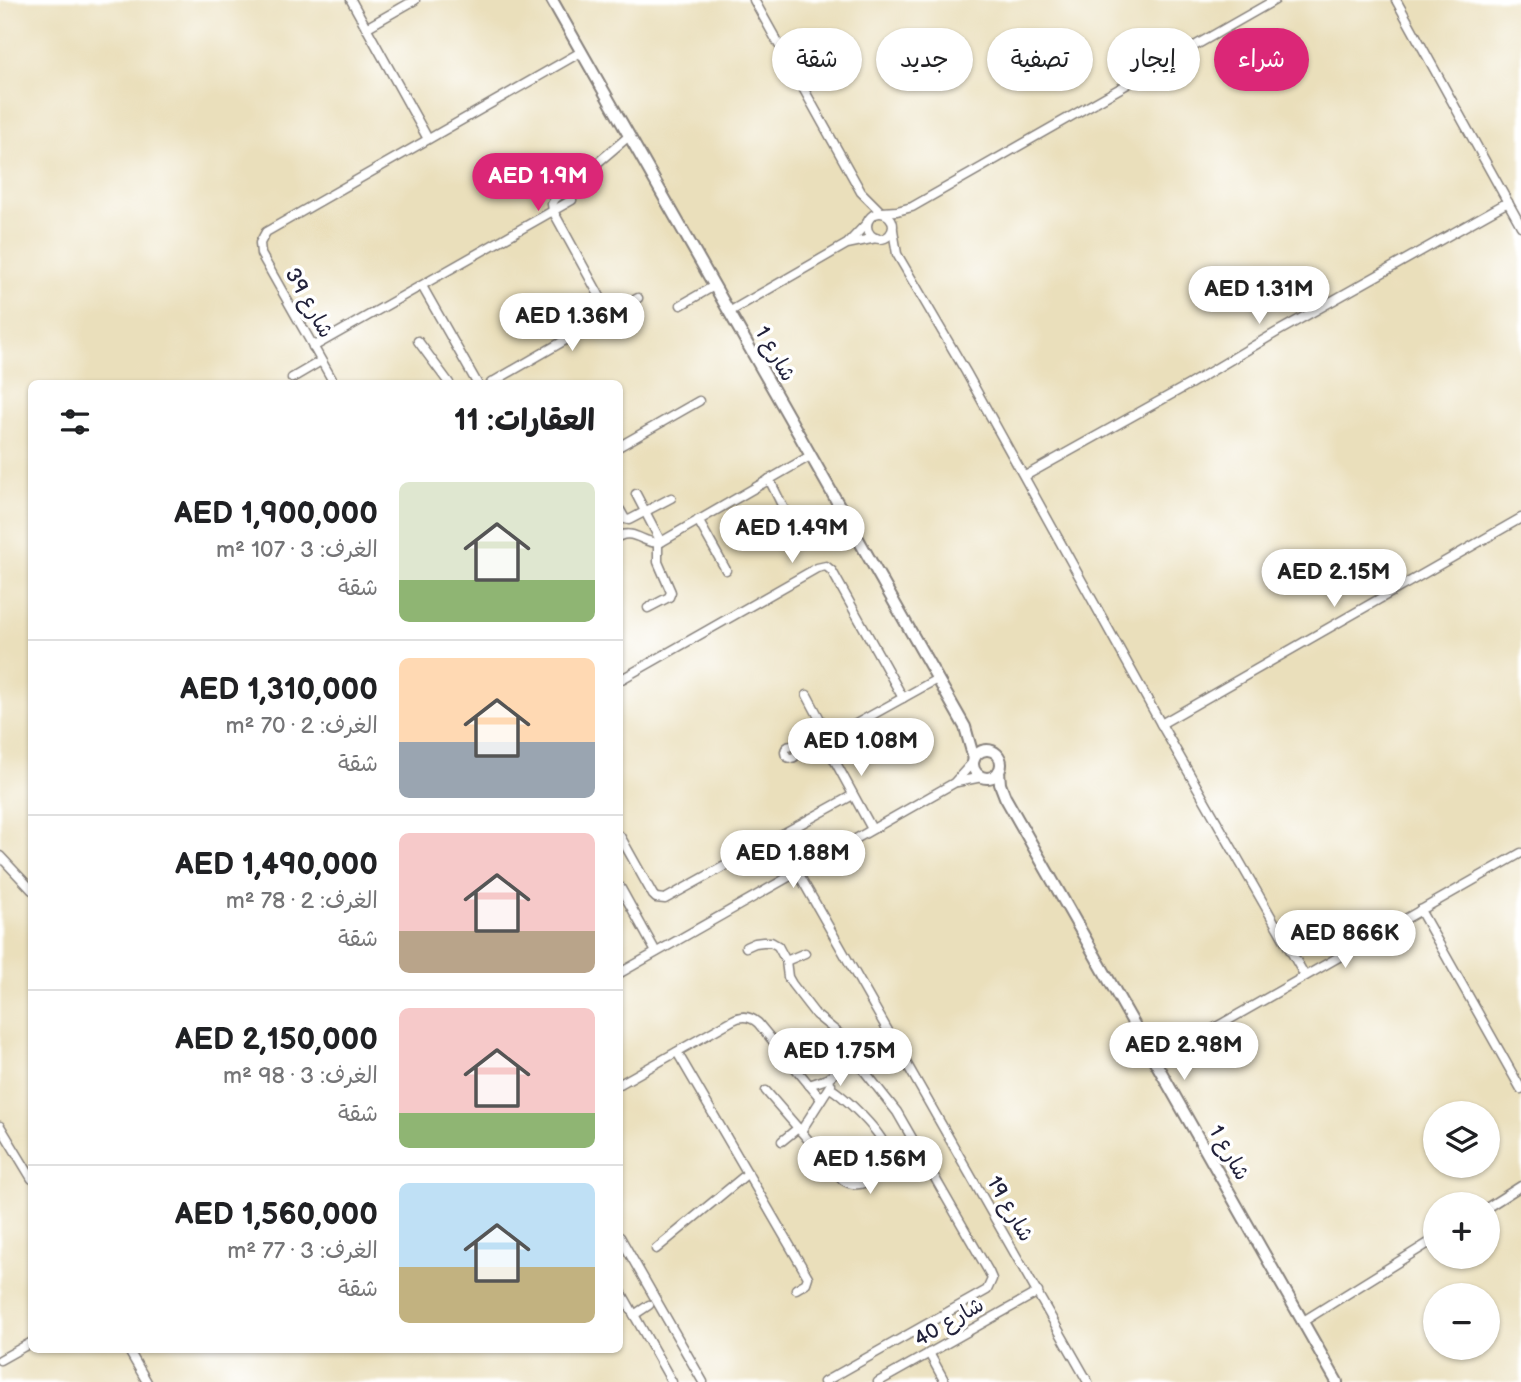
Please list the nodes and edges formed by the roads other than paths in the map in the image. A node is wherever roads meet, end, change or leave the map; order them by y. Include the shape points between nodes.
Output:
1 (351, 0) edge
2 (415, 0) edge
3 (552, 0) edge
4 (754, 0) edge
5 (1275, 0) edge
6 (1396, 0) edge
7 (366, 28) junction
8 (581, 52) junction
9 (629, 136) junction
10 (428, 139) junction
11 (862, 192) junction
12 (572, 200) dead end
13 (1508, 202) junction
14 (912, 207) junction
15 (553, 211) junction
16 (882, 212) junction
17 (868, 222) junction
18 (1521, 226) edge
19 (893, 230) junction
20 (876, 238) junction
21 (847, 244) junction
22 (897, 254) junction
23 (422, 286) junction
24 (714, 286) junction
25 (638, 298) dead end
26 (681, 305) dead end
27 (729, 312) junction
28 (610, 315) junction
29 (418, 341) dead end
30 (313, 347) junction
31 (321, 361) junction
32 (292, 378) dead end
33 (332, 380) edge
34 (447, 380) edge
35 (475, 380) edge
36 (496, 380) edge
37 (699, 401) dead end
38 (623, 444) edge
39 (810, 456) junction
40 (1025, 476) junction
41 (769, 479) junction
42 (636, 494) dead end
43 (671, 498) dead end
44 (645, 512) junction
45 (623, 515) edge
46 (1521, 518) edge
47 (698, 520) junction
48 (790, 521) dead end
49 (623, 535) edge
50 (660, 542) junction
51 (726, 570) dead end
52 (648, 608) dead end
53 (623, 678) edge
54 (937, 679) junction
55 (807, 695) dead end
56 (903, 698) junction
57 (1161, 724) junction
58 (965, 727) junction
59 (827, 740) junction
60 (988, 751) junction
61 (797, 754) dead end
62 (974, 760) junction
63 (999, 771) junction
64 (983, 778) junction
65 (954, 783) junction
66 (853, 795) junction
67 (1005, 797) junction
68 (872, 829) junction
69 (623, 841) edge
70 (1521, 853) edge
71 (1, 860) edge
72 (797, 871) junction
73 (28, 886) edge
74 (623, 892) edge
75 (1420, 910) junction
76 (746, 947) dead end
77 (656, 952) junction
78 (805, 953) dead end
79 (786, 961) junction
80 (623, 971) edge
81 (1305, 976) junction
82 (892, 1038) junction
83 (677, 1052) junction
84 (854, 1058) junction
85 (1155, 1062) junction
86 (831, 1076) junction
87 (623, 1082) edge
88 (809, 1085) junction
89 (830, 1088) junction
90 (1521, 1089) edge
91 (766, 1091) dead end
92 (821, 1099) junction
93 (0, 1126) edge
94 (799, 1130) junction
95 (782, 1141) dead end
96 (28, 1172) edge
97 (748, 1172) junction
98 (1521, 1186) edge
99 (1500, 1199) edge
100 (623, 1243) edge
101 (1423, 1246) edge
102 (656, 1249) dead end
103 (796, 1289) dead end
104 (1038, 1292) junction
105 (623, 1295) edge
106 (653, 1303) junction
107 (634, 1315) junction
108 (1302, 1322) junction
109 (28, 1344) edge
110 (130, 1353) edge
111 (929, 1353) junction
112 (0, 1360) edge
113 (147, 1382) edge
114 (672, 1382) edge
115 (703, 1382) edge
116 (824, 1382) edge
117 (878, 1382) edge
118 (945, 1382) edge
119 (1088, 1382) edge
120 (1337, 1382) edge

1 - 7 street
2 - 7 street
3 - 8 street, شارع 1
4 - 11 street
5 - 14 street
6 - 13 street
7 - 10 street
8 - 9 street, شارع 1
8 - 10 street
9 - 15 street via 555,199
9 - 24 street, شارع 1
10 - 30 street, شارع 39 via 272,227 262,238 264,259
11 - 16 street
11 - 17 street
12 - 15 street
13 - 18 street
13 - 40 street
14 - 16 street
14 - 19 street
15 - 23 street
15 - 28 street
16 - 17 street
16 - 19 street via 891,218
17 - 20 street via 869,233
17 - 21 street
19 - 20 street
19 - 22 street
20 - 21 street
20 - 22 street
21 - 27 street
22 - 40 street
23 - 30 street
23 - 35 street
24 - 26 street
24 - 27 street, شارع 1
25 - 28 street
27 - 39 street, شارع 1
28 - 36 street
29 - 34 street
30 - 31 street, شارع 39
31 - 32 street
31 - 33 street, شارع 39
37 - 38 street
39 - 41 street
39 - 54 street, شارع 1
40 - 57 street
41 - 47 street
41 - 48 street
42 - 44 street
43 - 44 street
44 - 45 street via 629,520
44 - 50 street
46 - 57 street
47 - 50 street
47 - 51 street
49 - 50 street
50 - 52 street via 658,562 671,592
53 - 56 street via 825,566
54 - 56 street
54 - 58 street, شارع 1
55 - 59 street
56 - 59 street
57 - 81 street
58 - 60 street, شارع 1
58 - 62 street, شارع 1
59 - 61 street
59 - 66 street
60 - 62 street
60 - 63 street via 998,757
62 - 64 street via 974,770
62 - 65 street
63 - 64 street
63 - 67 street, شارع 1
64 - 65 street
64 - 67 street, شارع 1
65 - 68 street
66 - 68 street
66 - 69 street via 665,899 653,895
67 - 85 street, شارع 1
68 - 72 street
70 - 75 street
71 - 73 street
72 - 77 street
72 - 82 street, شارع 19
74 - 77 street
75 - 81 street
75 - 90 street
76 - 79 street via 773,943
77 - 80 street
78 - 79 street
79 - 84 street via 792,984 816,1015 842,1036
81 - 85 street
82 - 84 street
82 - 104 street, شارع 19
83 - 87 street
83 - 88 street via 737,1017 748,1017
83 - 97 street
84 - 86 street
84 - 116 street via 897,1112 989,1272 991,1283 987,1290
85 - 108 street, شارع 1
86 - 88 street
86 - 89 street
88 - 92 street
89 - 92 street
89 - 94 street via 848,1100 883,1141 887,1157 883,1167 863,1184 846,1183
91 - 94 street
92 - 94 street
93 - 96 street
94 - 95 street
97 - 102 street
97 - 103 street via 808,1277
98 - 99 street
100 - 106 street
101 - 108 street
104 - 111 street, شارع 40
104 - 119 street, شارع 19
105 - 107 street
106 - 107 street
106 - 115 street
107 - 114 street
108 - 120 street, شارع 1
109 - 112 street
110 - 113 street
111 - 117 street, شارع 40
111 - 118 street

